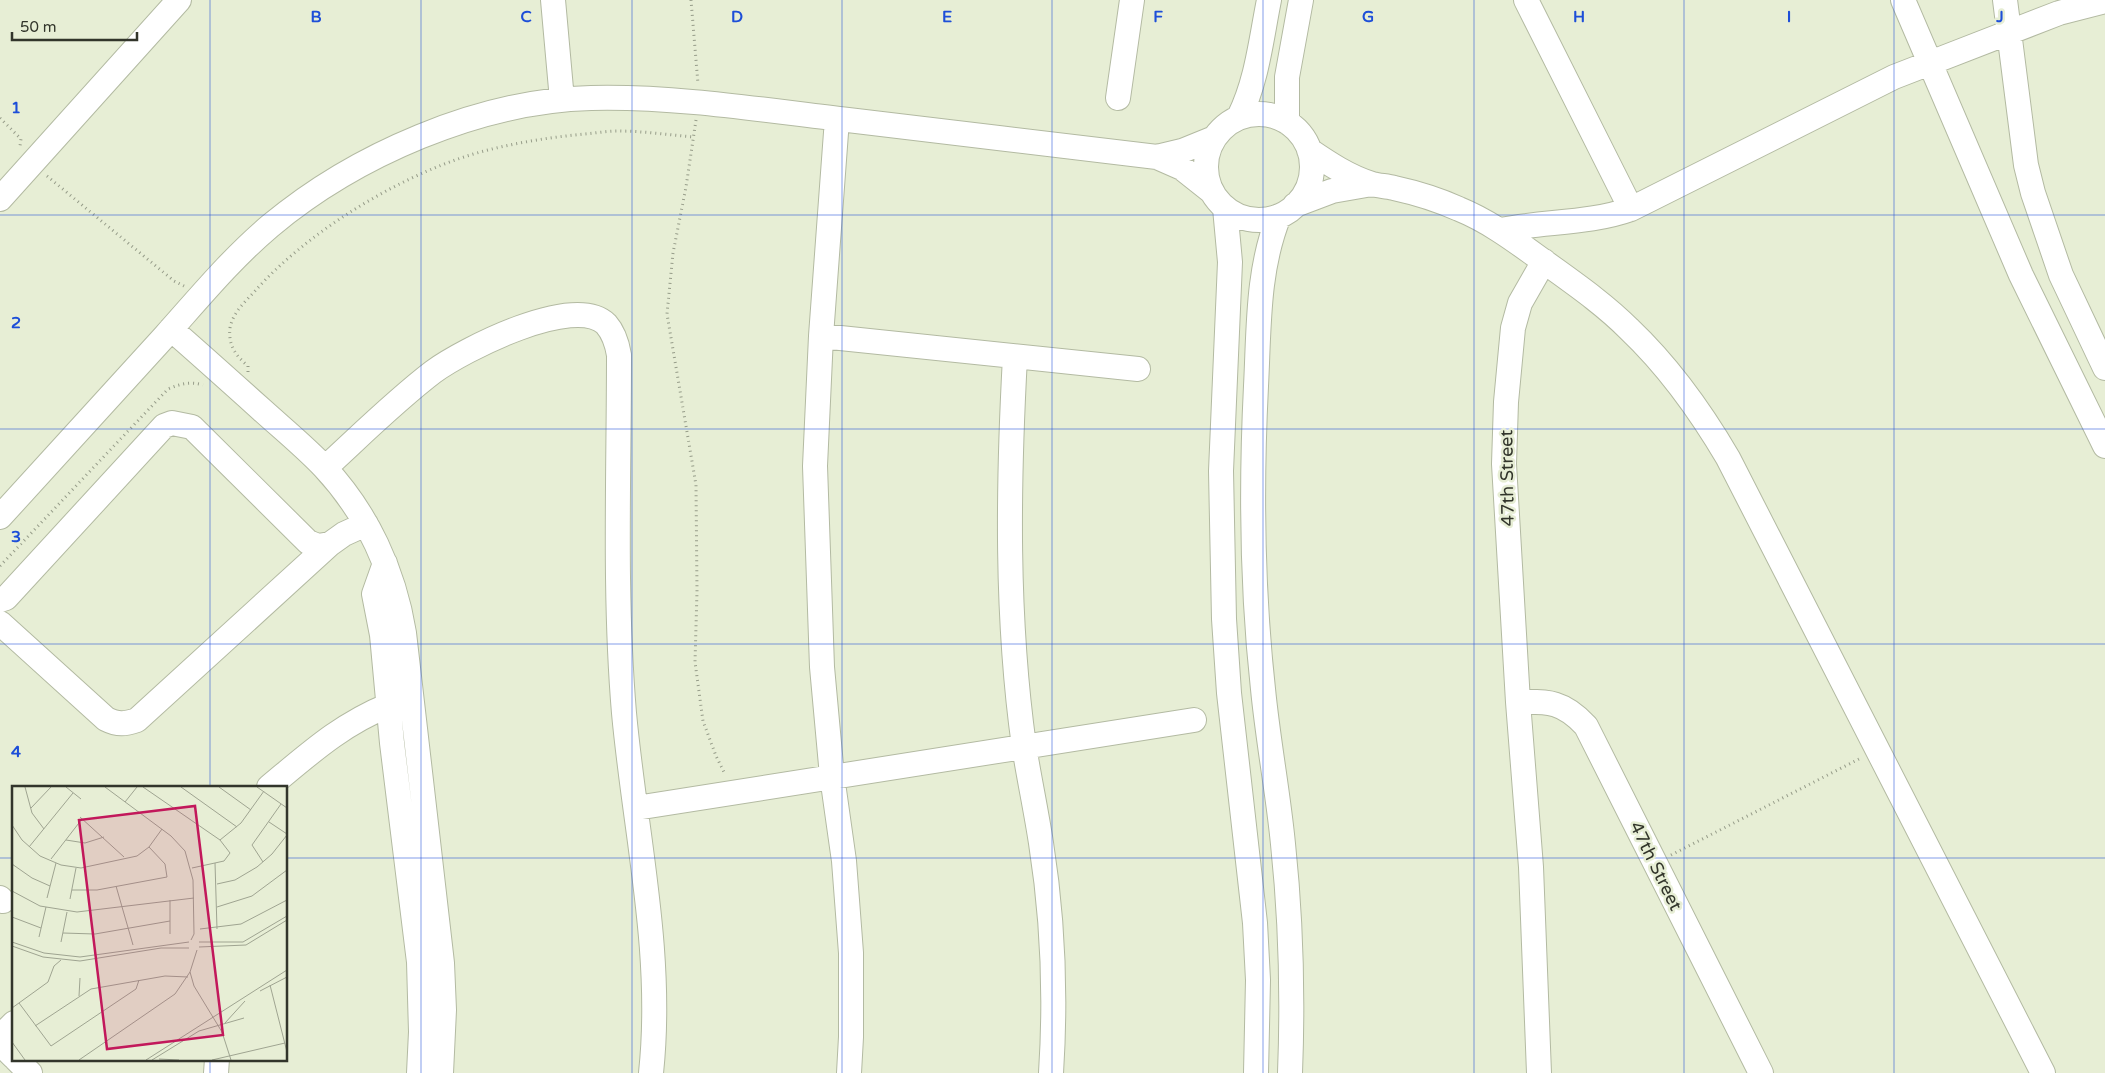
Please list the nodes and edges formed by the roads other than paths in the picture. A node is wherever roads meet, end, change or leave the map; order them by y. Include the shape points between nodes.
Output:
1 (179, 0) edge
2 (552, 0) edge
3 (1132, 0) edge
4 (1269, 0) edge
5 (1301, 0) edge
6 (1526, 0) edge
7 (1903, 0) edge
8 (2004, 0) edge
9 (2105, 1) edge
10 (2009, 32) junction
11 (1931, 64) junction
12 (1118, 98) dead end
13 (562, 100) junction
14 (1239, 117) junction
15 (837, 118) junction
16 (1287, 122) junction
17 (1214, 138) junction
18 (1309, 150) junction
19 (1156, 157) junction
20 (1372, 184) junction
21 (0, 199) edge
22 (1218, 199) junction
23 (1631, 209) junction
24 (1287, 210) junction
25 (1501, 230) junction
26 (1544, 261) junction
27 (171, 329) junction
28 (821, 336) junction
29 (1015, 357) junction
30 (2105, 368) edge
31 (1138, 369) dead end
32 (2105, 446) edge
33 (325, 468) junction
34 (0, 517) edge
35 (366, 524) junction
36 (330, 544) junction
37 (385, 563) junction
38 (0, 600) edge
39 (0, 623) edge
40 (1518, 702) junction
41 (388, 705) junction
42 (1194, 720) dead end
43 (1024, 746) junction
44 (832, 776) junction
45 (270, 786) edge
46 (636, 808) junction
47 (12, 1025) edge
48 (0, 1037) edge
49 (0, 1043) edge
50 (12, 1055) edge
51 (17, 1060) edge
52 (217, 1060) edge
53 (30, 1073) edge
54 (216, 1073) edge
55 (419, 1073) edge
56 (441, 1073) edge
57 (651, 1073) edge
58 (849, 1073) edge
59 (1051, 1073) edge
60 (1256, 1073) edge
61 (1290, 1073) edge
62 (1539, 1073) edge
63 (1761, 1073) edge
64 (2043, 1073) edge

1 - 21 street
2 - 13 street
3 - 12 street
4 - 14 street via 1255,75
5 - 16 street via 1287,77
6 - 23 street
7 - 11 street
8 - 10 street
9 - 10 street via 2068,10
10 - 11 street
10 - 30 street via 2026,165 2035,202 2061,275
11 - 23 street via 1894,77
11 - 32 street via 2021,275
13 - 15 street via 630,99
13 - 27 street via 476,118 403,144 368,161 310,196 272,225 244,250
14 - 16 street via 1262,113
14 - 17 street via 1229,122
15 - 19 street
15 - 28 street
16 - 18 street via 1299,133
17 - 19 street
17 - 22 street via 1206,158 1206,169
18 - 20 street
18 - 24 street via 1308,185
19 - 22 street via 1182,168
20 - 24 street via 1332,190
20 - 25 street via 1439,200
22 - 24 street via 1233,213 1251,219 1270,218
22 - 60 street via 1230,262 1221,471 1224,619 1229,693 1255,923 1258,980
23 - 25 street via 1588,219
24 - 61 street via 1268,248 1262,283 1255,417 1254,544 1263,690 1290,923
25 - 26 street
26 - 40 street, 47th Street via 1520,304 1512,328 1506,402 1504,464
26 - 64 street via 1628,328 1667,370 1728,458
27 - 33 street
27 - 34 street
28 - 29 street
28 - 44 street via 816,466 822,667
29 - 31 street
29 - 43 street via 1009,506 1010,572
33 - 35 street
33 - 46 street via 407,394 462,353 501,335 559,317 590,316 605,323 615,337 619,355 619,630 624,714
35 - 36 street
35 - 37 street
36 - 38 street via 318,546 308,542 192,427 172,423 164,426 6,598
36 - 39 street via 137,720 125,724 116,724 106,718
37 - 41 street via 374,594 382,635
37 - 56 street via 395,589 404,633 442,963
40 - 62 street, 47th Street via 1531,867
40 - 63 street, 47th Street via 1555,703 1586,726
41 - 45 street via 366,714 326,739
41 - 55 street via 419,962
42 - 43 street
43 - 44 street
43 - 59 street via 1042,844 1053,946
44 - 46 street
44 - 58 street via 844,861 851,953
46 - 57 street via 655,988
47 - 48 street
49 - 50 street
51 - 53 street
52 - 54 street

